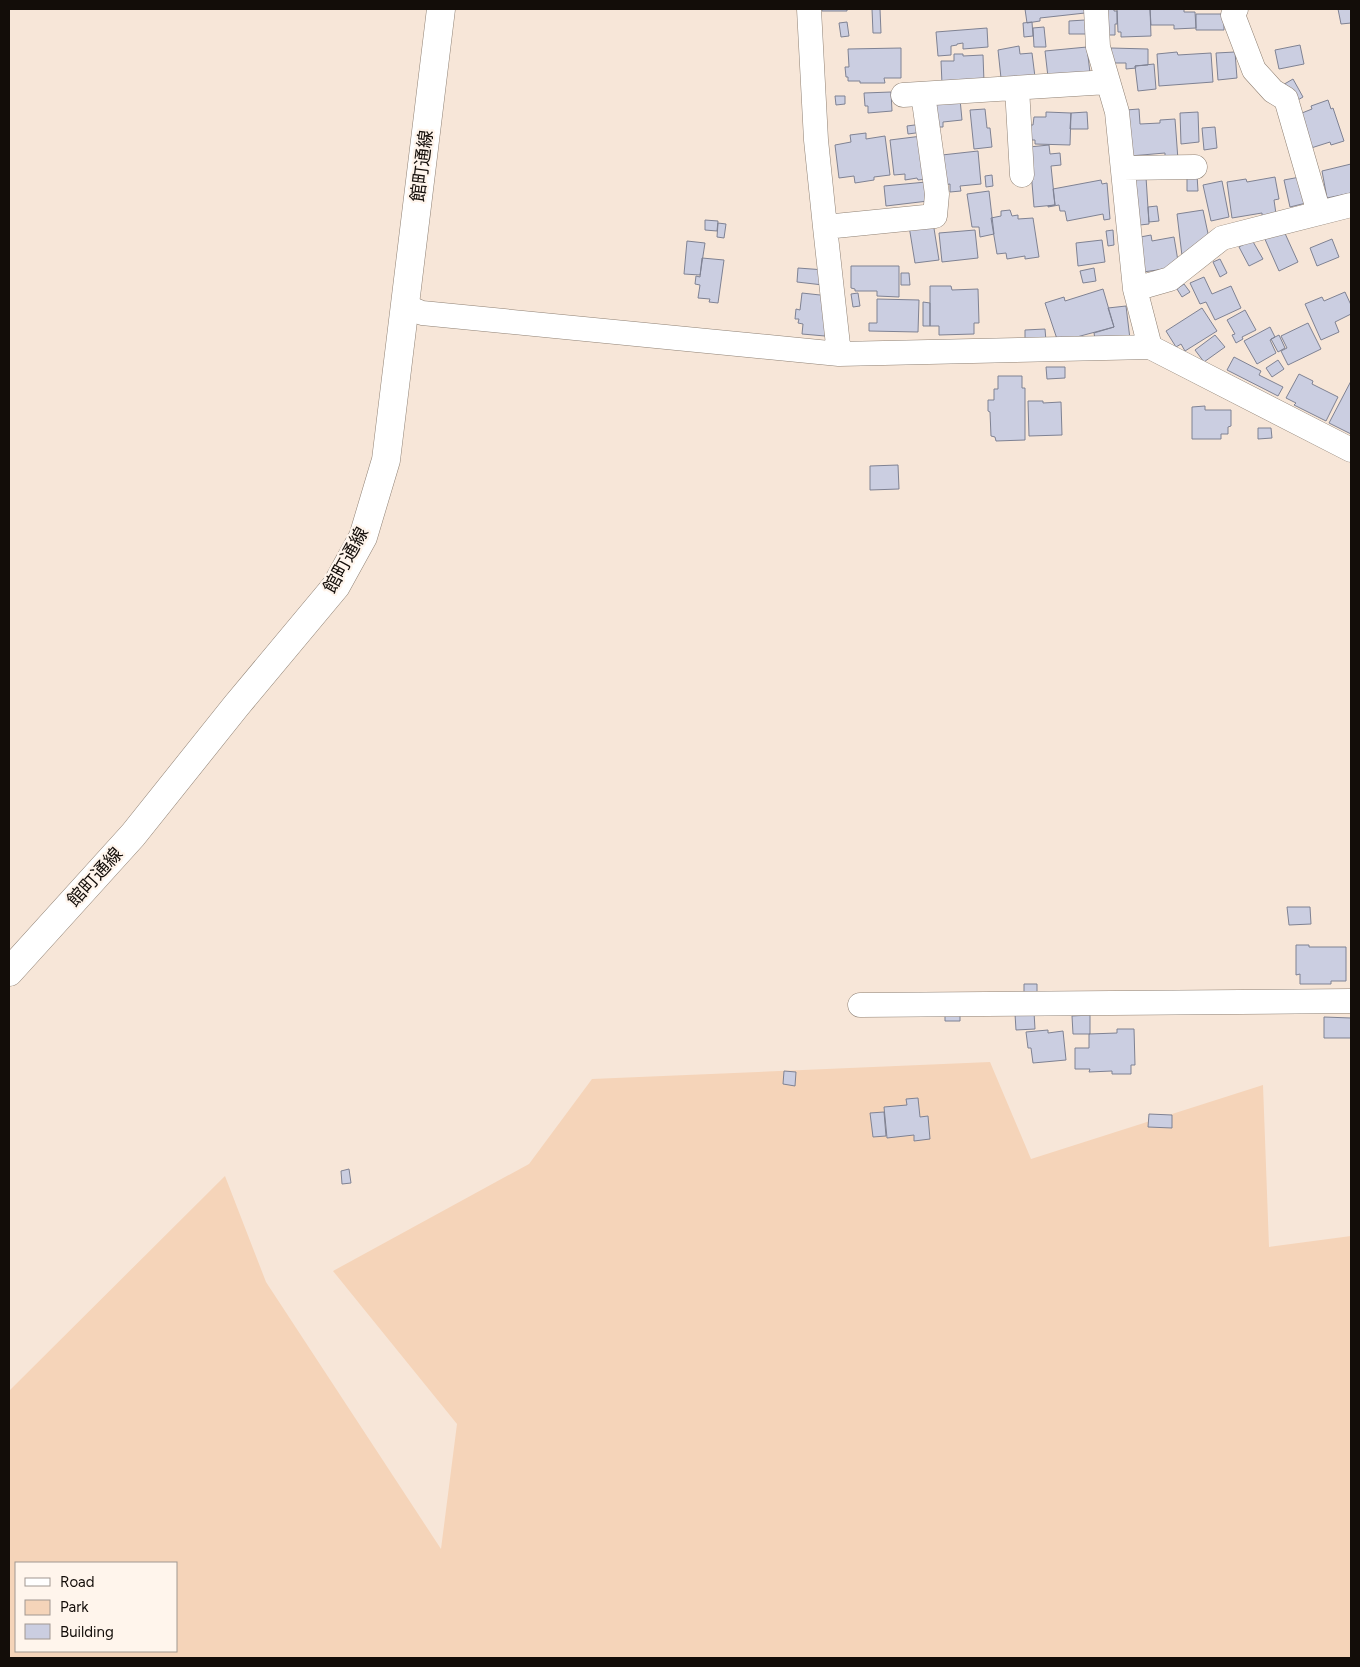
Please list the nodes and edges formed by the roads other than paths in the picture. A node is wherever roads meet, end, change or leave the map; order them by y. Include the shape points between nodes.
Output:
1 (441, 9) edge
2 (808, 9) edge
3 (1096, 9) edge
4 (1236, 9) edge
5 (1108, 82) junction
6 (1017, 88) junction
7 (1195, 167) dead end
8 (1123, 168) junction
9 (1022, 175) dead end
10 (1351, 205) edge
11 (1319, 214) junction
12 (825, 227) junction
13 (1135, 289) junction
14 (405, 306) junction
15 (1150, 347) junction
16 (839, 354) junction
17 (1351, 450) edge
18 (9, 972) edge
19 (1351, 1001) edge
20 (860, 1005) dead end

1 - 14 main road, 館町通線
2 - 12 street
3 - 5 street via 1098,47
4 - 11 street via 1233,15 1254,70 1273,91 1286,99
5 - 6 street
5 - 8 street via 1117,112
6 - 9 street
6 - 12 street via 913,95 937,194 935,216
7 - 8 street
8 - 13 street
10 - 11 street
11 - 13 street via 1222,238 1170,279
12 - 16 street
13 - 15 street
14 - 16 street via 422,313
14 - 18 main road, 館町通線 via 386,460 364,537 336,586 133,835
15 - 16 street
15 - 17 street
19 - 20 street

